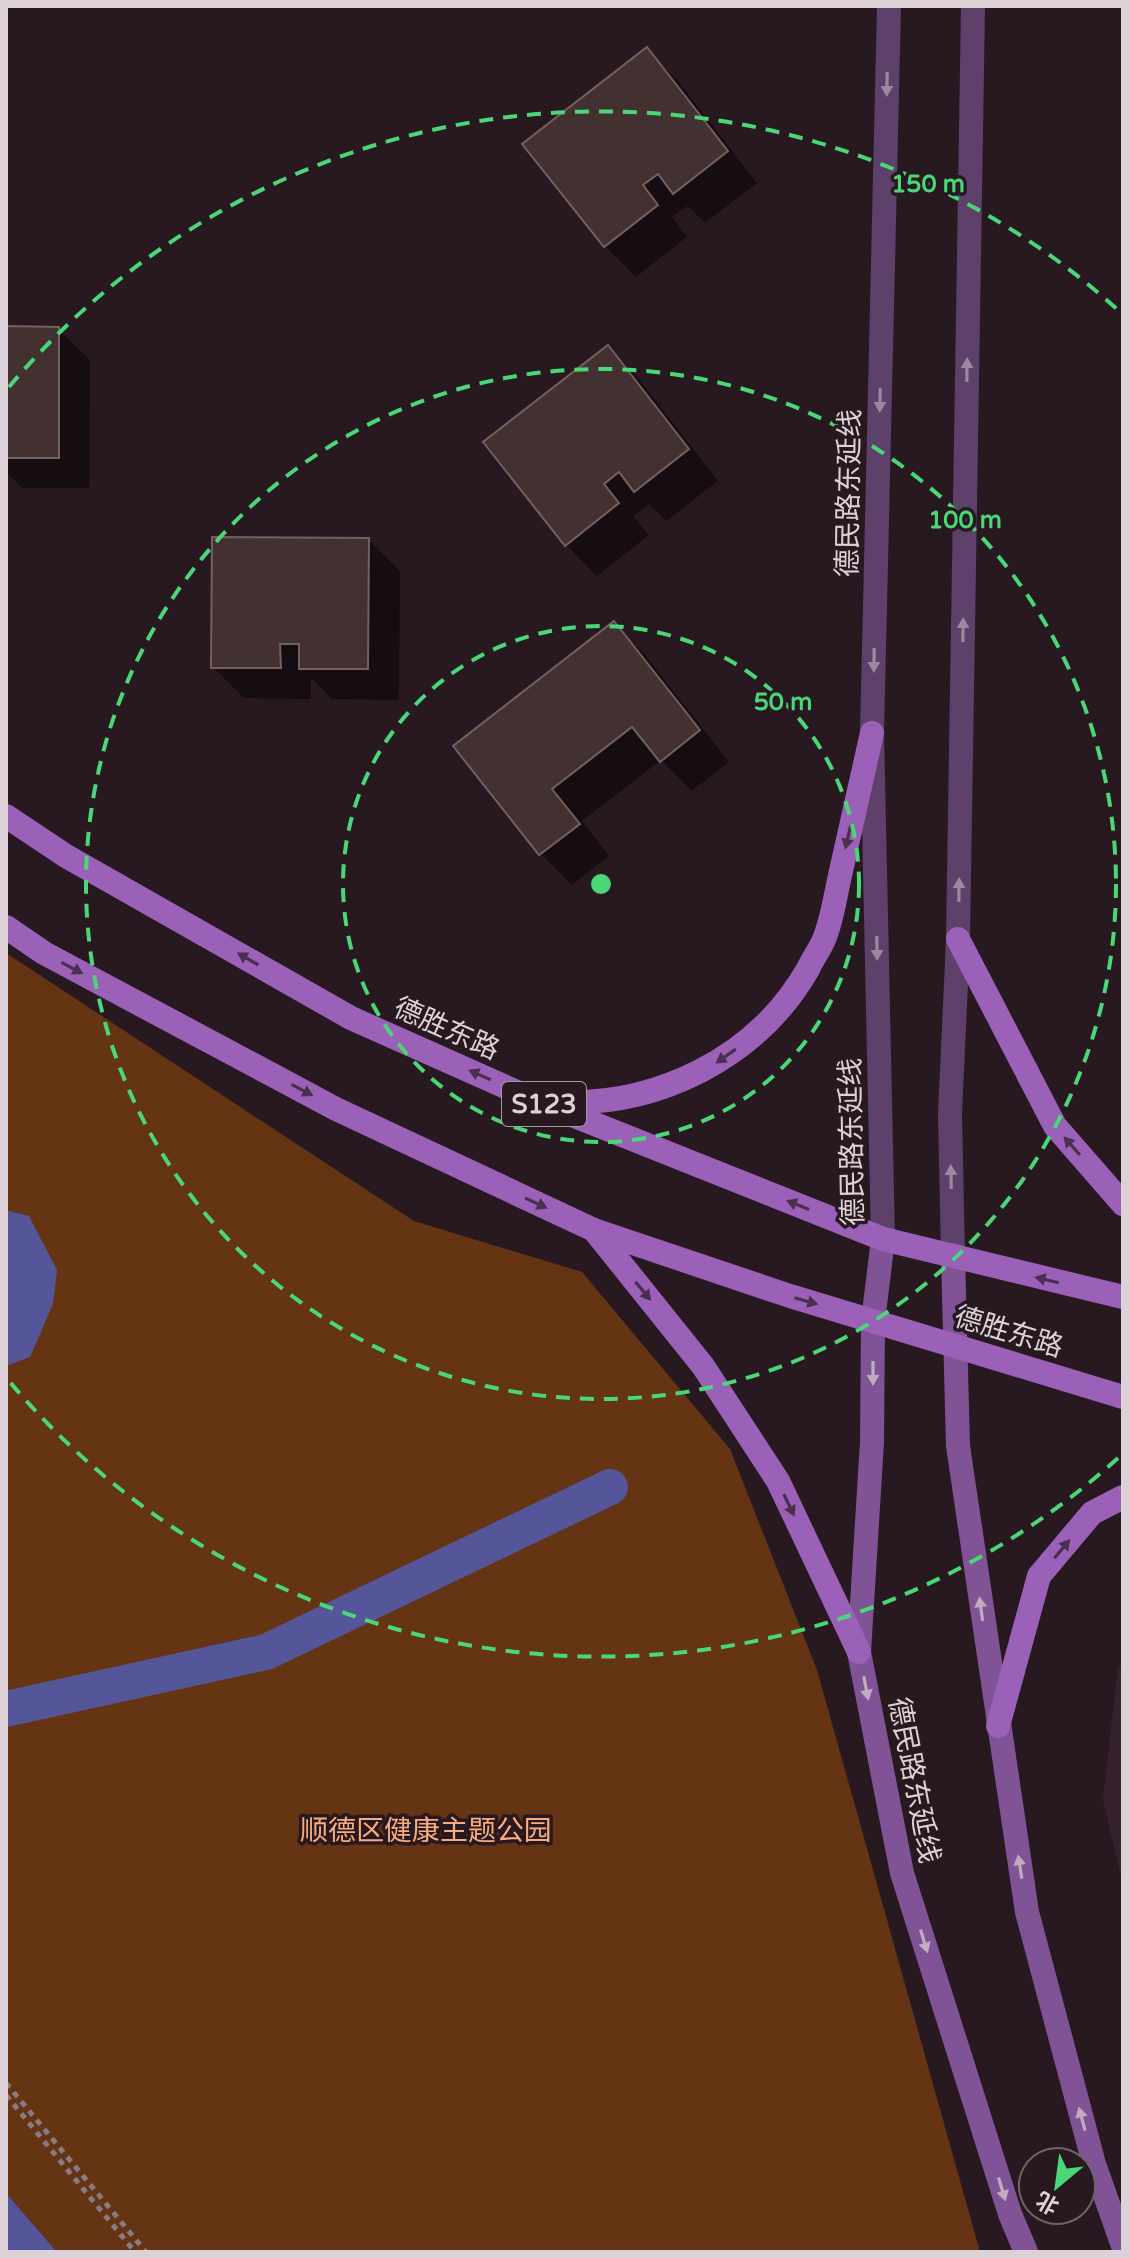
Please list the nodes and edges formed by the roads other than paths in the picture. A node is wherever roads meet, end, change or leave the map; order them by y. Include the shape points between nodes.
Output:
1 (889, 6) edge
2 (973, 6) edge
3 (872, 733) junction
4 (6, 816) edge
5 (6, 927) edge
6 (958, 939) junction
7 (537, 1101) junction
8 (1123, 1204) edge
9 (594, 1230) junction
10 (883, 1239) junction
11 (953, 1255) junction
12 (1123, 1297) edge
13 (873, 1321) junction
14 (955, 1345) junction
15 (1123, 1397) edge
16 (1123, 1497) edge
17 (859, 1652) junction
18 (998, 1726) junction
19 (1123, 2246) edge
20 (1026, 2252) edge

1 -> 3 street, 德民路东延线
6 -> 2 street
3 -> 7 main road via 825,938 796,988 758,1032 720,1061 632,1097 585,1103
3 -> 10 street, 德民路东延线
7 -> 4 main road, 德胜东路 / S123 via 351,1018 66,856
5 -> 9 main road, 德胜东路 via 44,953 336,1109
8 -> 6 main road via 1055,1126
11 -> 6 street via 950,1114
10 -> 7 main road, 德胜东路 / S123
9 -> 13 main road, 德胜东路
9 -> 17 main road via 703,1366 778,1481
10 - 11 main road, 德胜东路 / S123
10 - 13 main road, 德民路东延线
12 -> 11 main road, 德胜东路 / S123
11 - 14 main road
13 - 14 main road, 德胜东路
13 -> 17 main road, 德民路东延线 via 872,1442
14 - 15 main road, 德胜东路
18 -> 14 main road via 958,1446
18 -> 16 main road via 1039,1576 1092,1513
17 -> 20 main road, 德民路东延线 via 902,1873
19 -> 18 main road via 1094,2164 1027,1912

